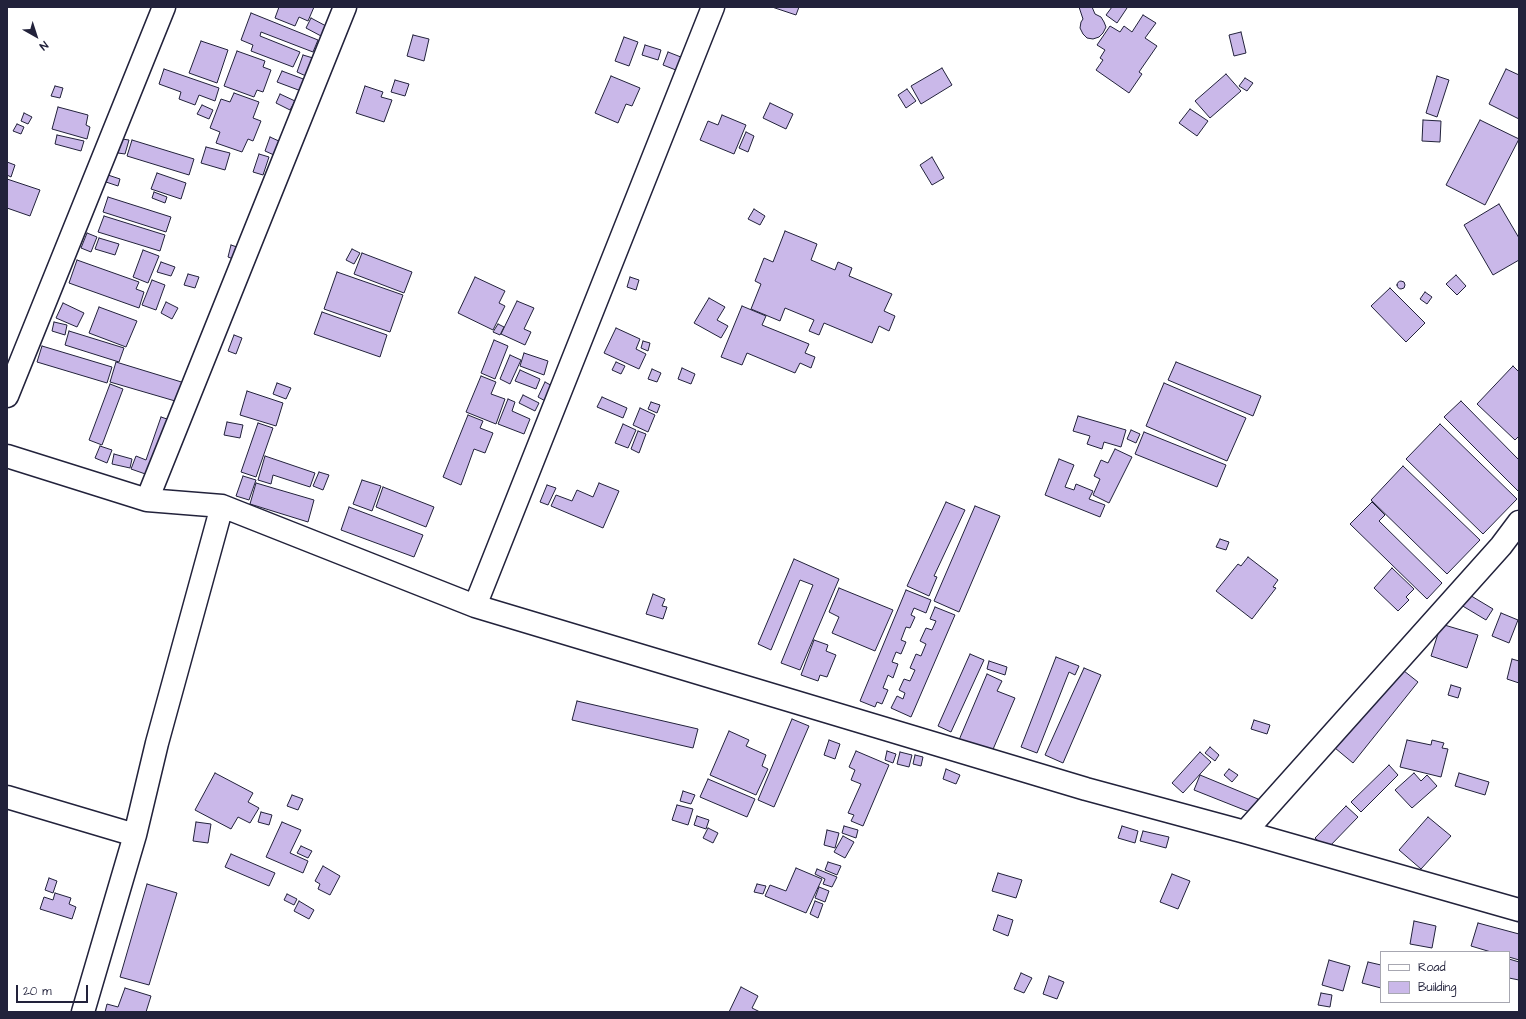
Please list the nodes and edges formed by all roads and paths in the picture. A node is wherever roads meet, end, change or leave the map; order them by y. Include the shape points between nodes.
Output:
1 (164, 7) edge
2 (345, 7) edge
3 (713, 7) edge
4 (7, 396) edge
5 (7, 456) edge
6 (147, 500) junction
7 (222, 506) junction
8 (1519, 522) edge
9 (475, 606) junction
10 (7, 797) edge
11 (1245, 832) junction
12 (135, 835) junction
13 (1519, 910) edge
14 (83, 1012) edge

1 - 4 street
2 - 6 street
3 - 9 street
5 - 6 street
6 - 7 street
7 - 9 street
7 - 12 street via 157,743
8 - 11 street via 1496,552
9 - 11 street via 1086,789
10 - 12 street
11 - 13 street
12 - 14 street

